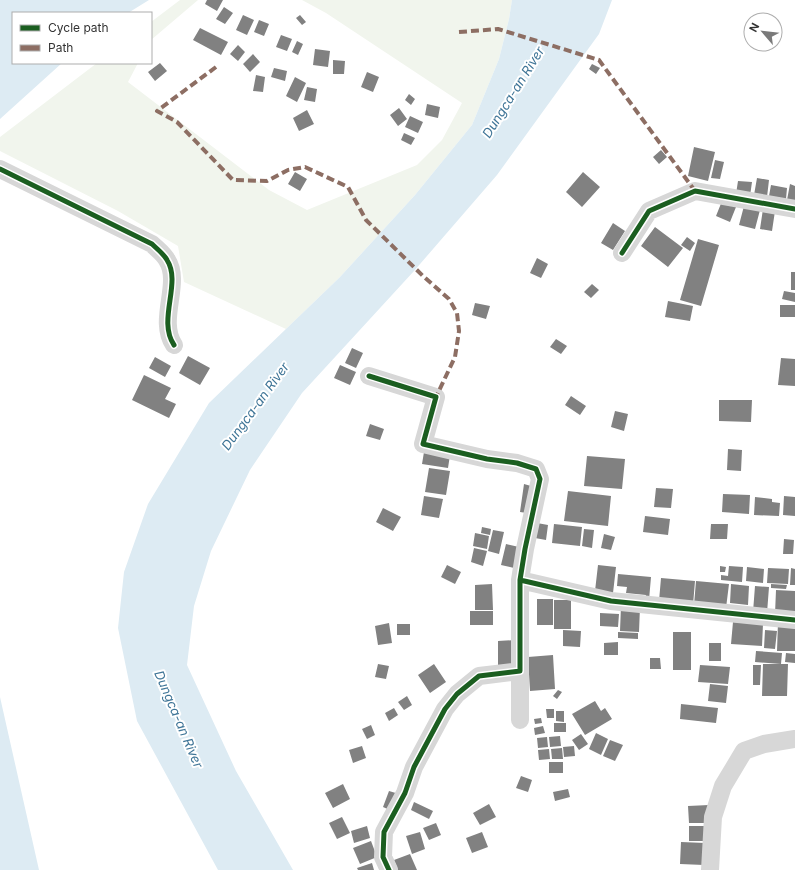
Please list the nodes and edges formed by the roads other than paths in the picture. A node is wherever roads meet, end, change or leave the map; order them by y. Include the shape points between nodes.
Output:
1 (0, 169) edge
2 (795, 208) edge
3 (622, 253) dead end
4 (174, 345) dead end
5 (369, 376) dead end
6 (520, 580) junction
7 (795, 620) edge
8 (520, 670) junction
9 (520, 720) dead end
10 (795, 739) edge
11 (389, 870) edge
12 (710, 870) edge

1 - 4 street via 152,244 168,260 172,270 168,336
2 - 3 street via 695,191 649,211
5 - 6 street via 436,397 423,444 536,469 540,479
6 - 7 street via 611,601
6 - 8 street
8 - 9 street
8 - 11 street via 479,676 457,694 445,709 414,767 405,793 384,832 383,857
10 - 12 street via 764,744 744,751 723,786 713,817

